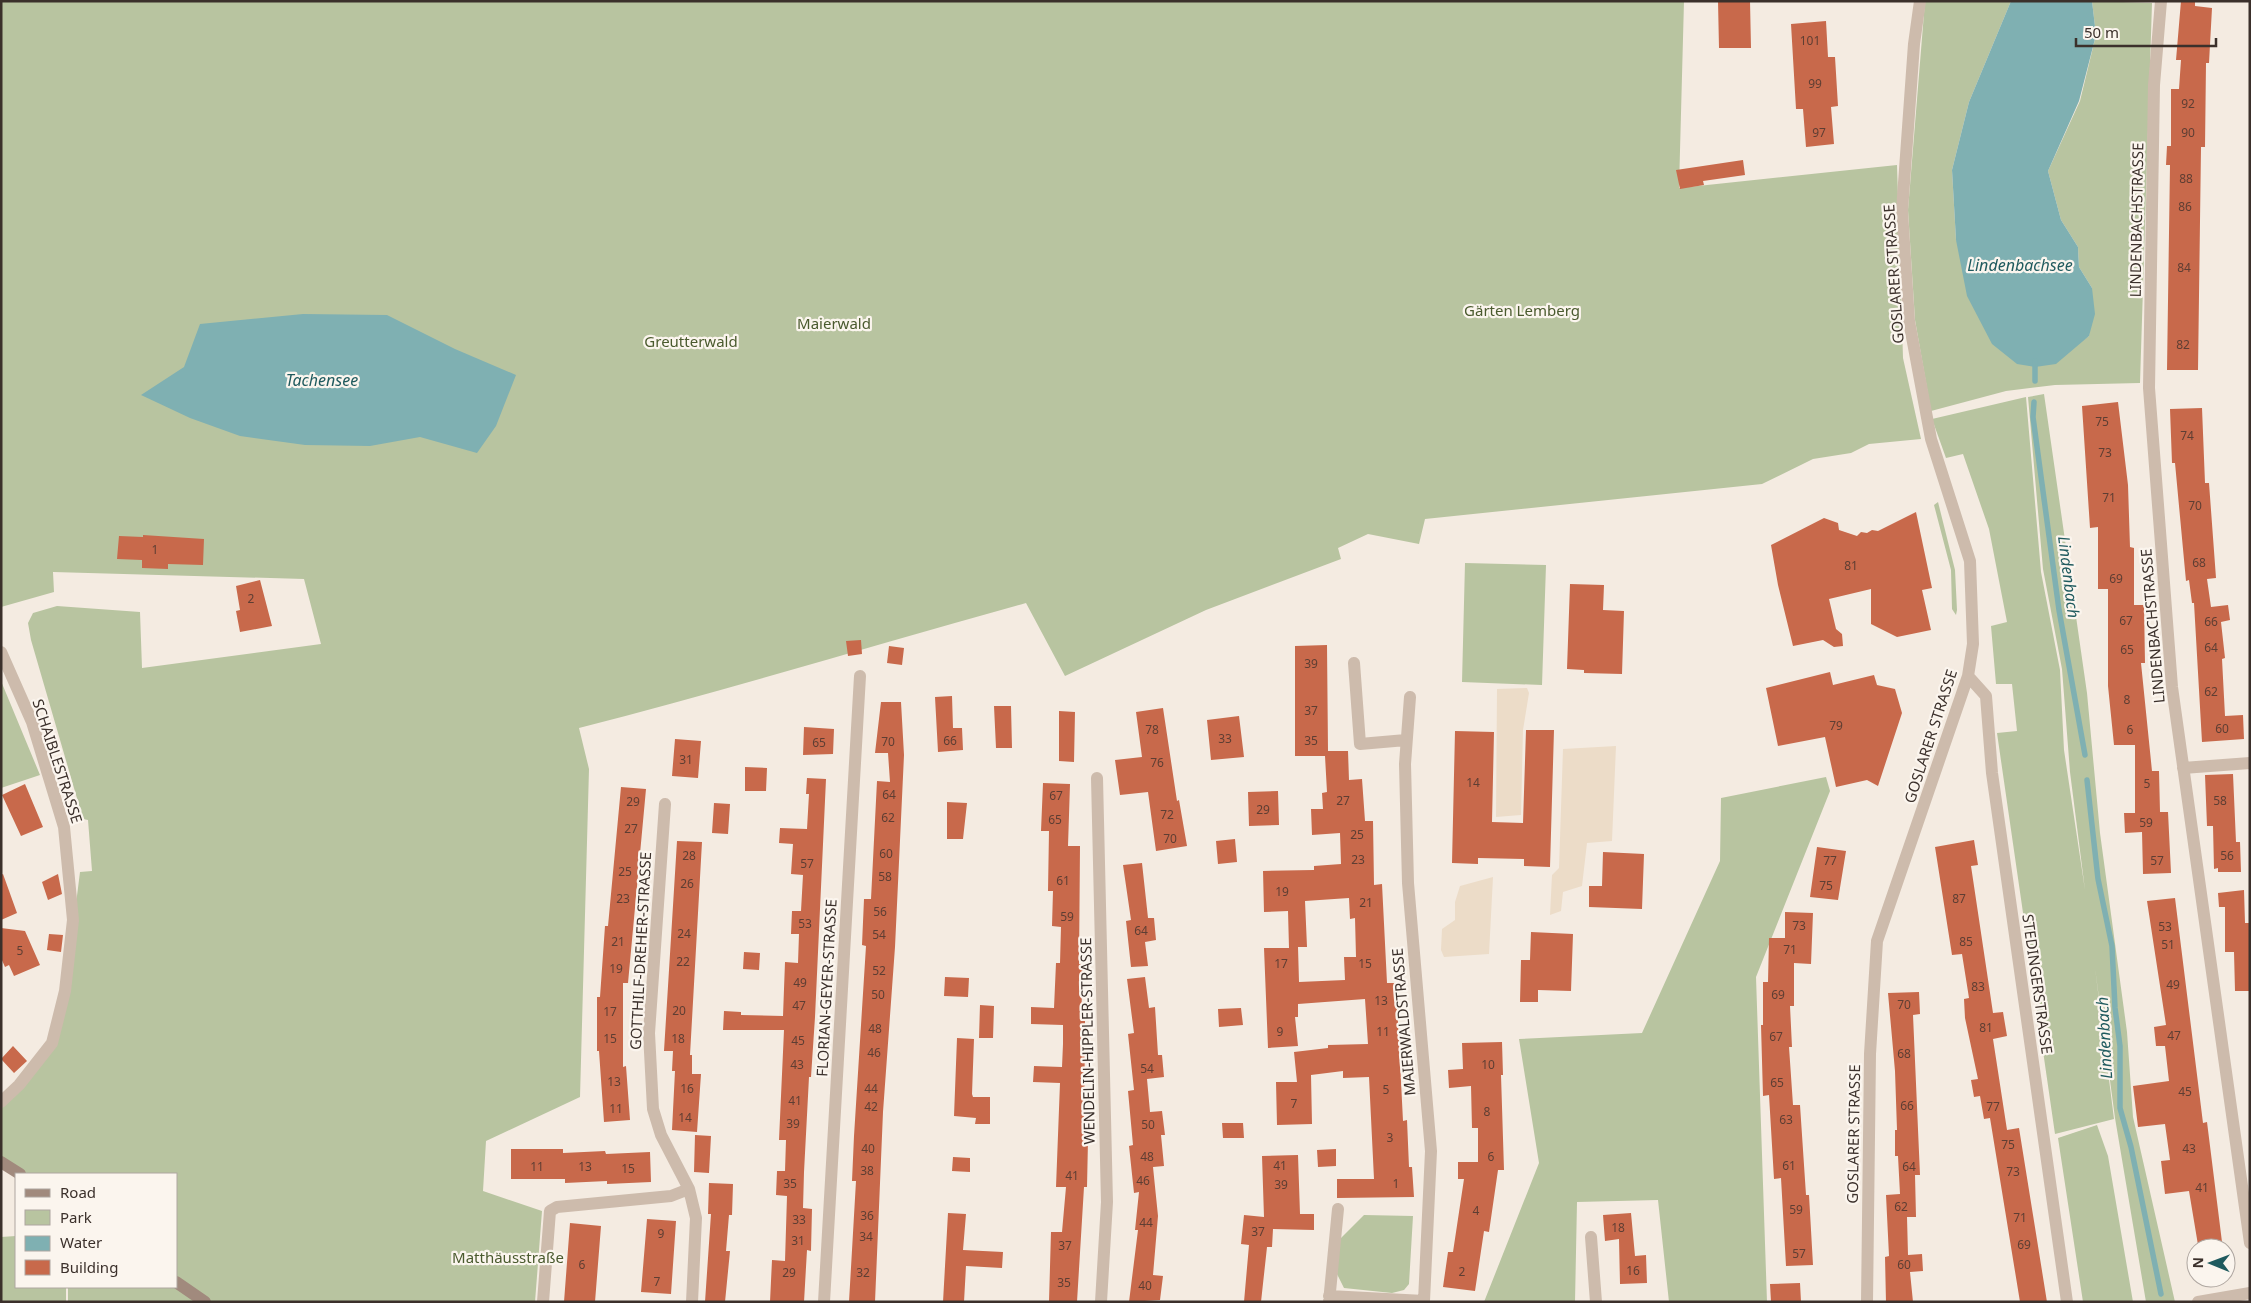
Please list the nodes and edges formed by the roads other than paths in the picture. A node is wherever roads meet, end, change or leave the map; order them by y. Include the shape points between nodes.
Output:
1 (1920, 1) edge
2 (2161, 1) edge
3 (1, 652) edge
4 (1354, 663) dead end
5 (860, 676) dead end
6 (1968, 676) junction
7 (1410, 697) dead end
8 (1406, 740) junction
9 (2250, 763) edge
10 (2183, 768) junction
11 (1097, 778) dead end
12 (665, 804) dead end
13 (1, 1102) edge
14 (1, 1162) edge
15 (18, 1173) edge
16 (689, 1189) junction
17 (1338, 1209) dead end
18 (1591, 1237) dead end
19 (2250, 1244) edge
20 (178, 1283) edge
21 (2250, 1293) edge
22 (1329, 1299) edge
23 (1424, 1301) edge
24 (205, 1302) edge
25 (543, 1302) edge
26 (692, 1302) edge
27 (824, 1302) edge
28 (1101, 1302) edge
29 (1596, 1302) edge
30 (1867, 1302) edge
31 (2067, 1302) edge
32 (2198, 1302) edge

1 - 6 street, GOSLARER STRASSE via 1902,211 1909,321 1931,439 1970,561 1972,644
2 - 10 street, LINDENBACHSTRASSE via 2154,85 2150,388 2172,688
3 - 13 street, SCHAIBLESTRASSE via 32,722 64,827 73,920 65,991 52,1043 19,1085
4 - 8 street via 1360,744
5 - 27 street, FLORIAN-GEYER-STRASSE
6 - 30 street, GOSLARER STRASSE via 1877,941 1870,1054
6 - 31 street, STEDINGERSTRASSE via 1986,696 1992,773
7 - 8 street, MAIERWALDSTRASSE
8 - 23 street, MAIERWALDSTRASSE via 1408,882 1430,1151
9 - 10 street
10 - 19 street, LINDENBACHSTRASSE
11 - 28 street, WENDELIN-HIPPLER-STRASSE via 1108,1202
12 - 16 street, GOTTHILF-DREHER-STRASSE via 650,1033 652,1109
14 - 15 main road
16 - 25 street via 671,1196 557,1207 550,1211
16 - 26 street, GOTTHILF-DREHER-STRASSE via 696,1218
17 - 22 street
18 - 29 street
20 - 24 main road
21 - 32 street
22 - 23 street

